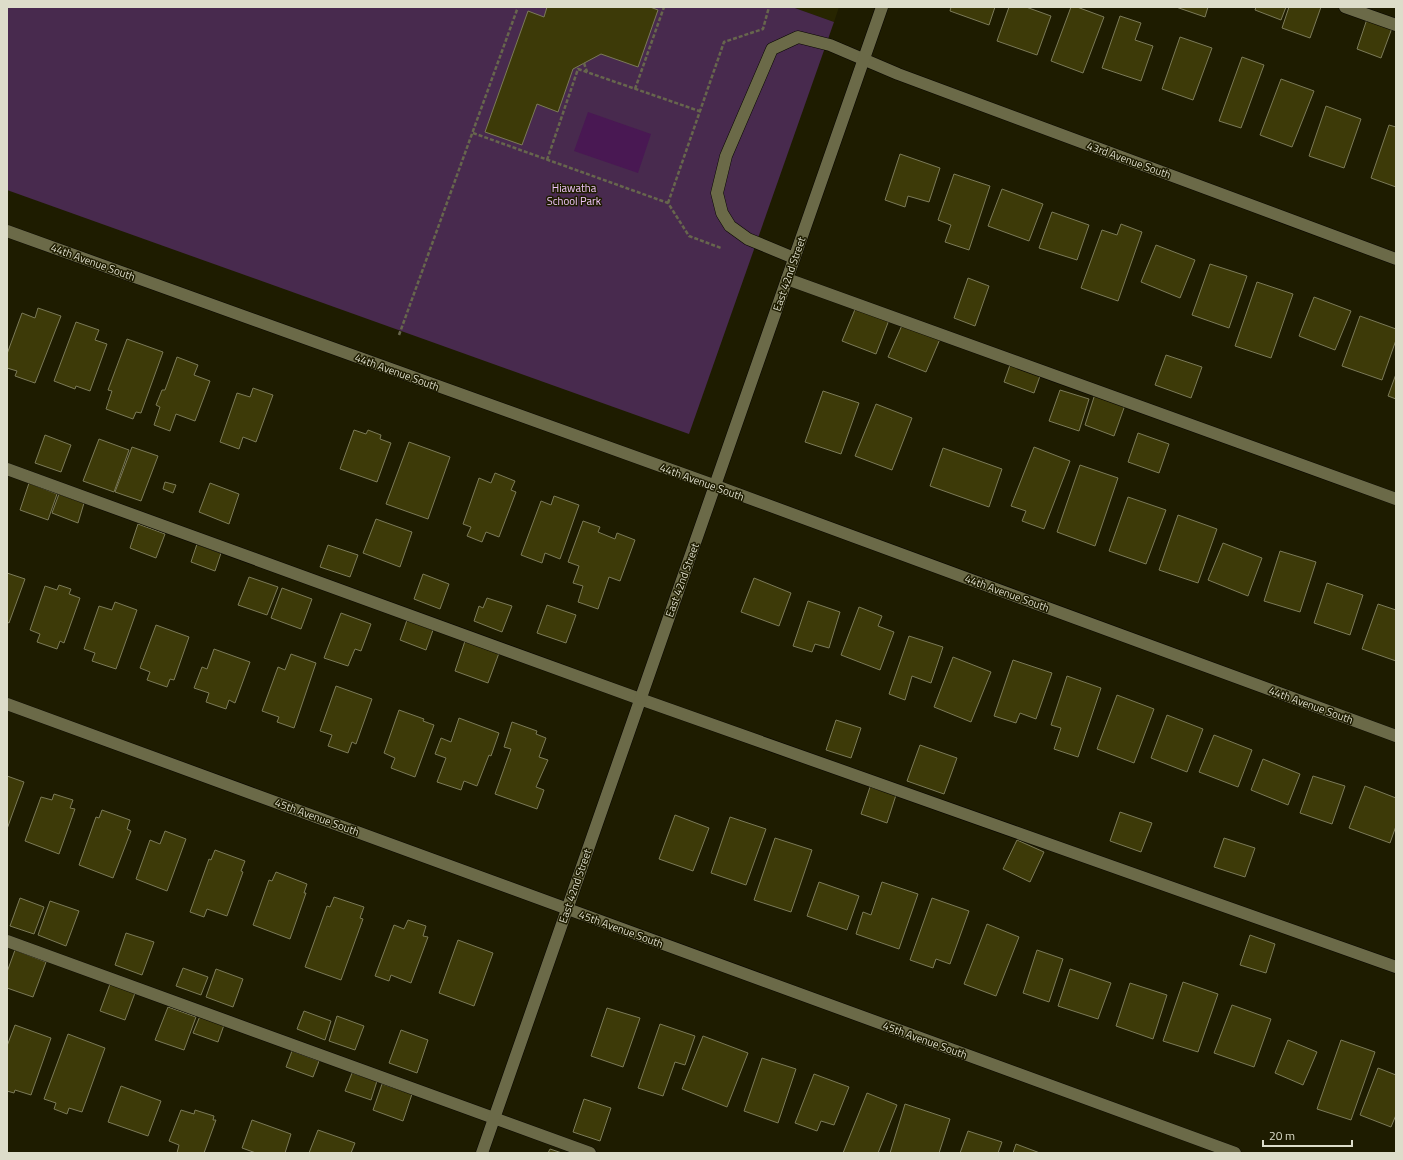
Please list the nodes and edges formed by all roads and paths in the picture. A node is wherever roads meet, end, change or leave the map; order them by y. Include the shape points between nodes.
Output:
1 (518, 7) edge
2 (664, 7) edge
3 (769, 7) edge
4 (882, 7) edge
5 (1345, 7) edge
6 (1396, 25) edge
7 (863, 60) junction
8 (584, 63) dead end
9 (588, 72) junction
10 (636, 89) junction
11 (701, 111) junction
12 (473, 133) junction
13 (547, 160) junction
14 (668, 203) junction
15 (7, 231) edge
16 (723, 249) dead end
17 (794, 258) junction
18 (1396, 259) edge
19 (787, 279) junction
20 (399, 335) dead end
21 (7, 469) edge
22 (716, 486) junction
23 (1396, 499) edge
24 (640, 699) junction
25 (7, 704) edge
26 (1396, 736) edge
27 (567, 909) junction
28 (7, 941) edge
29 (1396, 967) edge
30 (493, 1118) junction
31 (482, 1153) edge
32 (590, 1153) edge
33 (1235, 1153) edge

1 - 12 path
2 - 10 path
3 - 11 path via 763,29 724,42
4 - 7 street, East 42nd Street
5 - 6 street
7 - 17 street, East 42nd Street
7 - 17 street, 43rd Avenue South via 830,45 798,37 772,49 726,156 717,193 722,213 730,226 748,239
7 - 18 street, 43rd Avenue South
8 - 9 path
9 - 10 path
9 - 13 path via 578,69
10 - 11 path
11 - 14 path
12 - 13 path
12 - 20 path
13 - 14 path
14 - 16 path via 689,236
15 - 22 street, 44th Avenue South
17 - 19 street, East 42nd Street
19 - 22 street, East 42nd Street
19 - 23 street
21 - 24 street
22 - 24 street, East 42nd Street
22 - 26 street, 44th Avenue South
24 - 27 street, East 42nd Street
24 - 29 street
25 - 27 street, 45th Avenue South
27 - 30 street, East 42nd Street
27 - 33 street, 45th Avenue South
28 - 30 street
30 - 31 street, East 42nd Street
30 - 32 street

